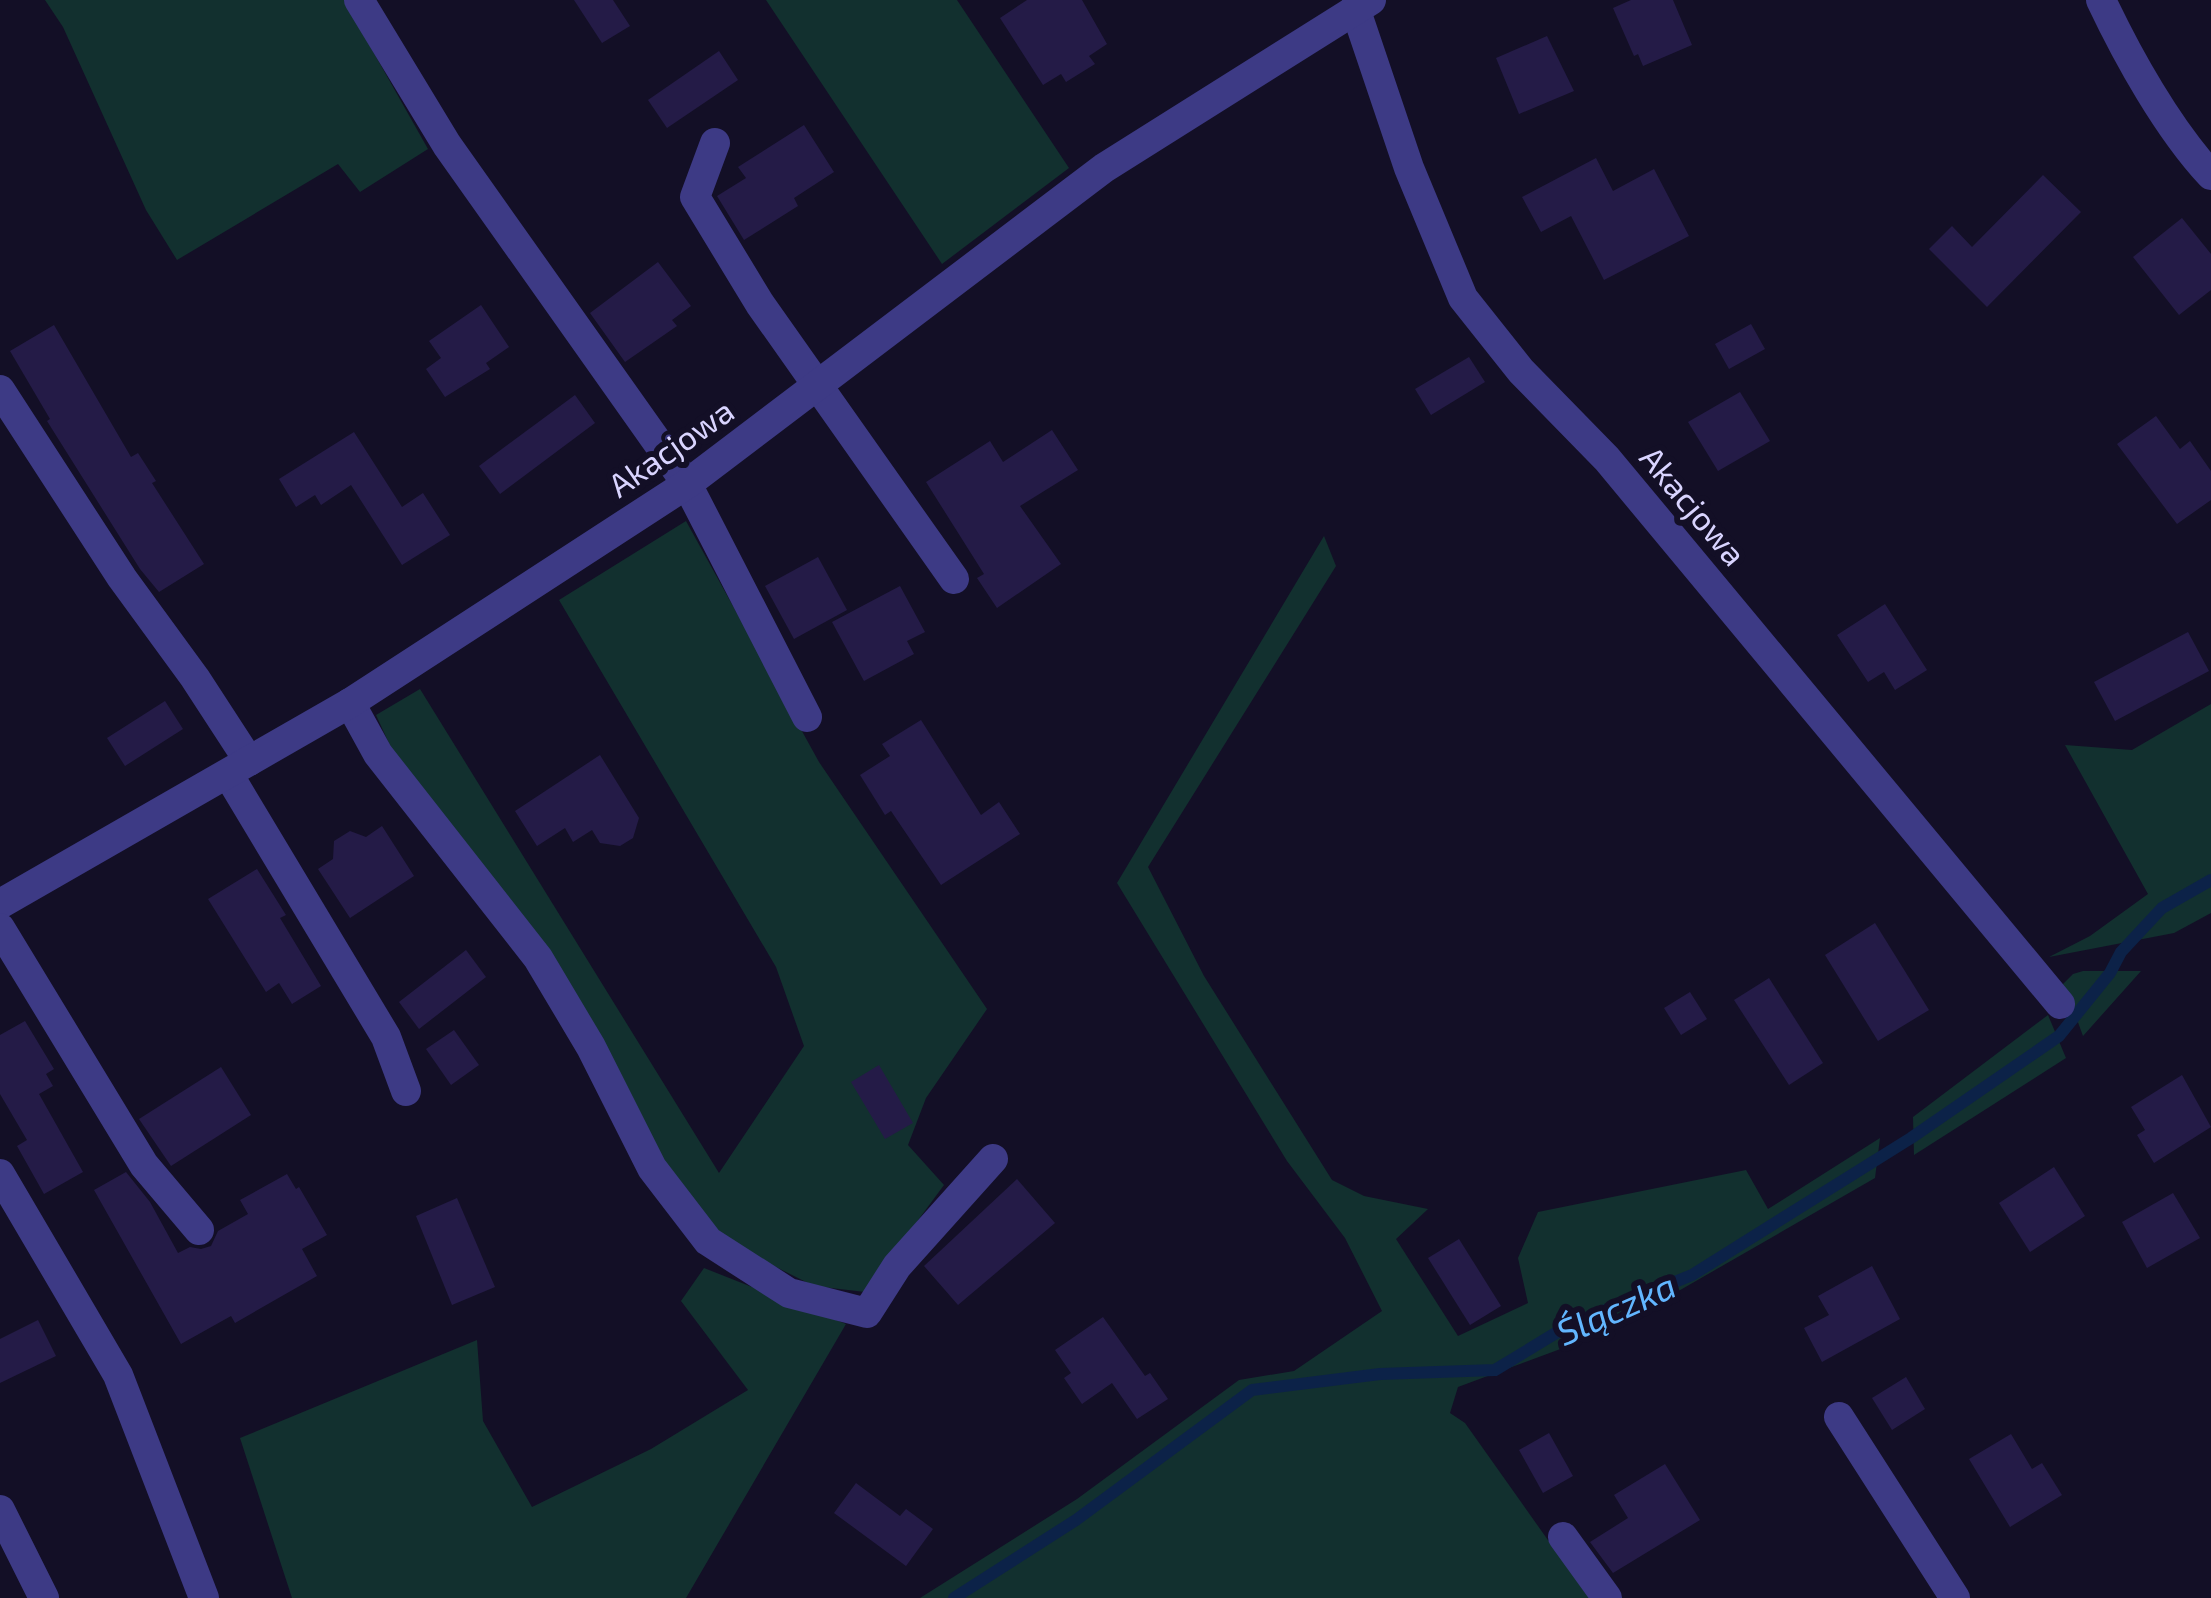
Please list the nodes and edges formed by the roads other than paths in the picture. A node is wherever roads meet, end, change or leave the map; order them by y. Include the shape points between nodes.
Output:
1 (359, 0) edge
2 (2101, 0) edge
3 (1363, 4) edge
4 (715, 143) dead end
5 (2211, 175) edge
6 (820, 384) junction
7 (0, 390) edge
8 (687, 484) junction
9 (954, 579) dead end
10 (350, 703) junction
11 (807, 717) dead end
12 (238, 768) junction
13 (0, 904) edge
14 (0, 928) edge
15 (2060, 1004) dead end
16 (406, 1091) dead end
17 (993, 1159) dead end
18 (0, 1174) edge
19 (199, 1230) dead end
20 (1839, 1417) dead end
21 (0, 1510) edge
22 (1563, 1537) dead end
23 (44, 1598) edge
24 (204, 1598) edge
25 (1606, 1598) edge
26 (1955, 1598) edge

1 - 8 street via 447,145
2 - 5 street
3 - 6 street, Akacjowa via 1104,168
3 - 15 street, Akacjowa via 1409,168 1463,298
4 - 6 street via 695,197
6 - 8 street, Akacjowa
6 - 9 street
7 - 12 street via 195,678
8 - 10 street, Akacjowa
8 - 11 street
10 - 12 street, Akacjowa
10 - 17 street via 378,754 538,958 652,1168 708,1241 789,1293 867,1312 897,1266
12 - 13 street, Akacjowa
12 - 16 street via 386,1037
14 - 19 street via 144,1165
18 - 24 street via 118,1375
20 - 26 street
21 - 23 street
22 - 25 street

